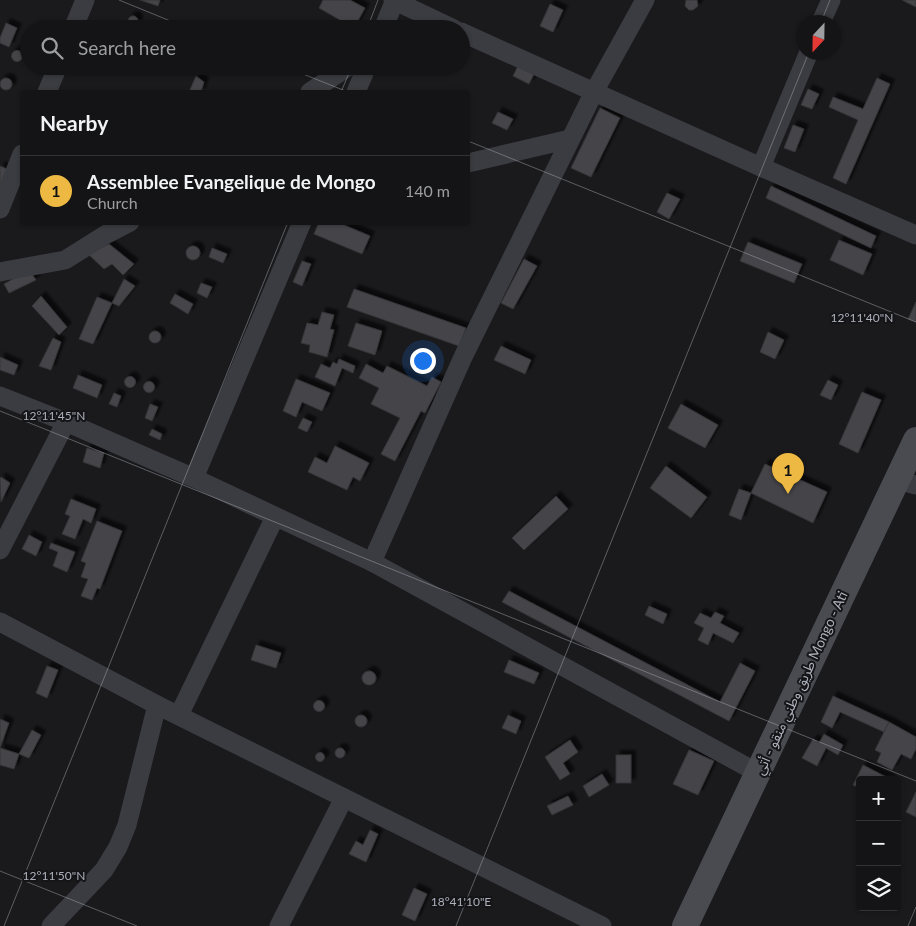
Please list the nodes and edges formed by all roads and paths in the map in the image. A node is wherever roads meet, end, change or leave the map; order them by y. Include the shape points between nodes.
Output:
1 (85, 0) edge
2 (394, 0) edge
3 (645, 0) edge
4 (831, 0) edge
5 (824, 15) edge
6 (77, 20) edge
7 (386, 20) edge
8 (435, 20) edge
9 (470, 36) edge
10 (806, 60) edge
11 (54, 75) edge
12 (336, 75) edge
13 (363, 75) edge
14 (48, 90) edge
15 (313, 90) edge
16 (357, 90) edge
17 (594, 92) junction
18 (570, 140) junction
19 (20, 159) edge
20 (470, 163) edge
21 (762, 167) junction
22 (0, 209) edge
23 (124, 225) edge
24 (301, 225) edge
25 (916, 235) edge
26 (0, 272) edge
27 (0, 396) edge
28 (66, 422) junction
29 (916, 440) edge
30 (194, 478) junction
31 (906, 482) edge
32 (275, 517) junction
33 (0, 550) edge
34 (372, 562) junction
35 (0, 622) edge
36 (157, 705) junction
37 (178, 715) junction
38 (758, 773) junction
39 (344, 798) junction
40 (51, 926) edge
41 (279, 926) edge
42 (602, 926) edge
43 (685, 926) edge

1 - 6 street
2 - 7 street
2 - 8 street
3 - 17 street
4 - 5 street
9 - 17 street
10 - 21 street
11 - 14 street
12 - 15 street
13 - 16 street
17 - 18 street
17 - 21 street
18 - 20 street
18 - 34 street via 463,357
19 - 22 street
21 - 25 street
23 - 26 street via 65,260
24 - 30 street
27 - 28 street
28 - 30 street
28 - 33 street
29 - 31 main road, طريق وطني منقو - أتي Mongo - Ati
30 - 32 street
31 - 38 main road, طريق وطني منقو - أتي Mongo - Ati
32 - 34 street
32 - 37 street
34 - 38 street
35 - 36 street
36 - 37 street
36 - 40 street via 127,824 118,847 104,870
37 - 39 street
38 - 43 main road, طريق وطني منقو - أتي Mongo - Ati
39 - 41 street
39 - 42 street

